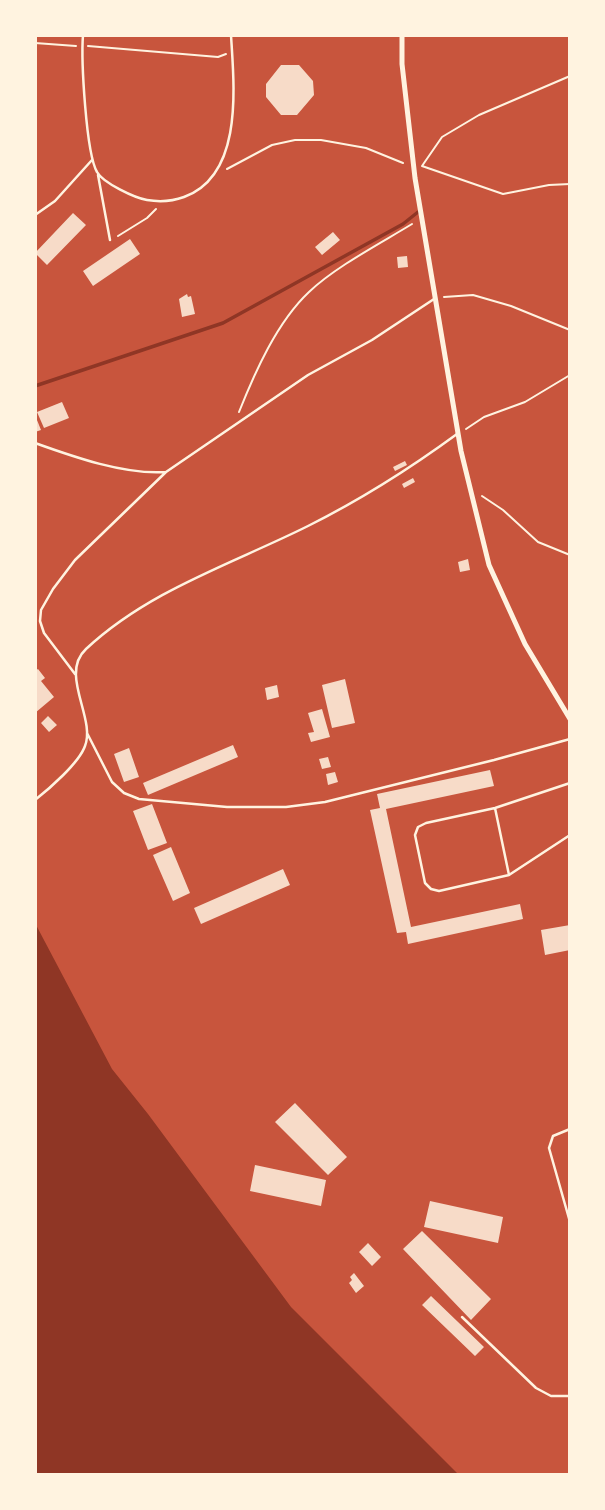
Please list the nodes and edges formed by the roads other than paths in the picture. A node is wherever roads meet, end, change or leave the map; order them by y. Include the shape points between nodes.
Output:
1 (83, 35) edge
2 (230, 35) edge
3 (402, 35) edge
4 (92, 160) junction
5 (98, 175) junction
6 (35, 215) edge
7 (110, 240) road end
8 (437, 298) junction
9 (458, 434) junction
10 (35, 443) edge
11 (166, 472) junction
12 (76, 676) junction
13 (570, 719) edge
14 (87, 733) junction
15 (570, 739) edge
16 (570, 783) edge
17 (35, 800) edge
18 (495, 808) junction
19 (570, 835) edge
20 (509, 875) junction
21 (570, 1129) edge
22 (570, 1222) edge
23 (462, 1317) dead end
24 (570, 1396) edge

1 - 4 lane
2 - 5 lane via 233,108 222,163 213,176 191,194 164,201 135,196
3 - 8 street via 414,166
4 - 5 lane
4 - 6 lane via 55,201
5 - 7 lane
8 - 9 street
8 - 11 lane via 372,341 308,374
9 - 12 lane via 310,525 127,615 83,652
9 - 13 street via 489,565 525,644
10 - 11 lane via 145,474
11 - 12 lane via 75,560 41,610 44,633
12 - 14 lane
14 - 15 lane via 112,782 124,793 139,799 227,807 324,802
14 - 17 lane via 82,752
16 - 18 lane
18 - 20 lane
18 - 20 lane via 418,827 415,835 425,883 439,891
19 - 20 lane
21 - 22 lane via 553,1136 549,1148
23 - 24 lane via 536,1388 551,1396

